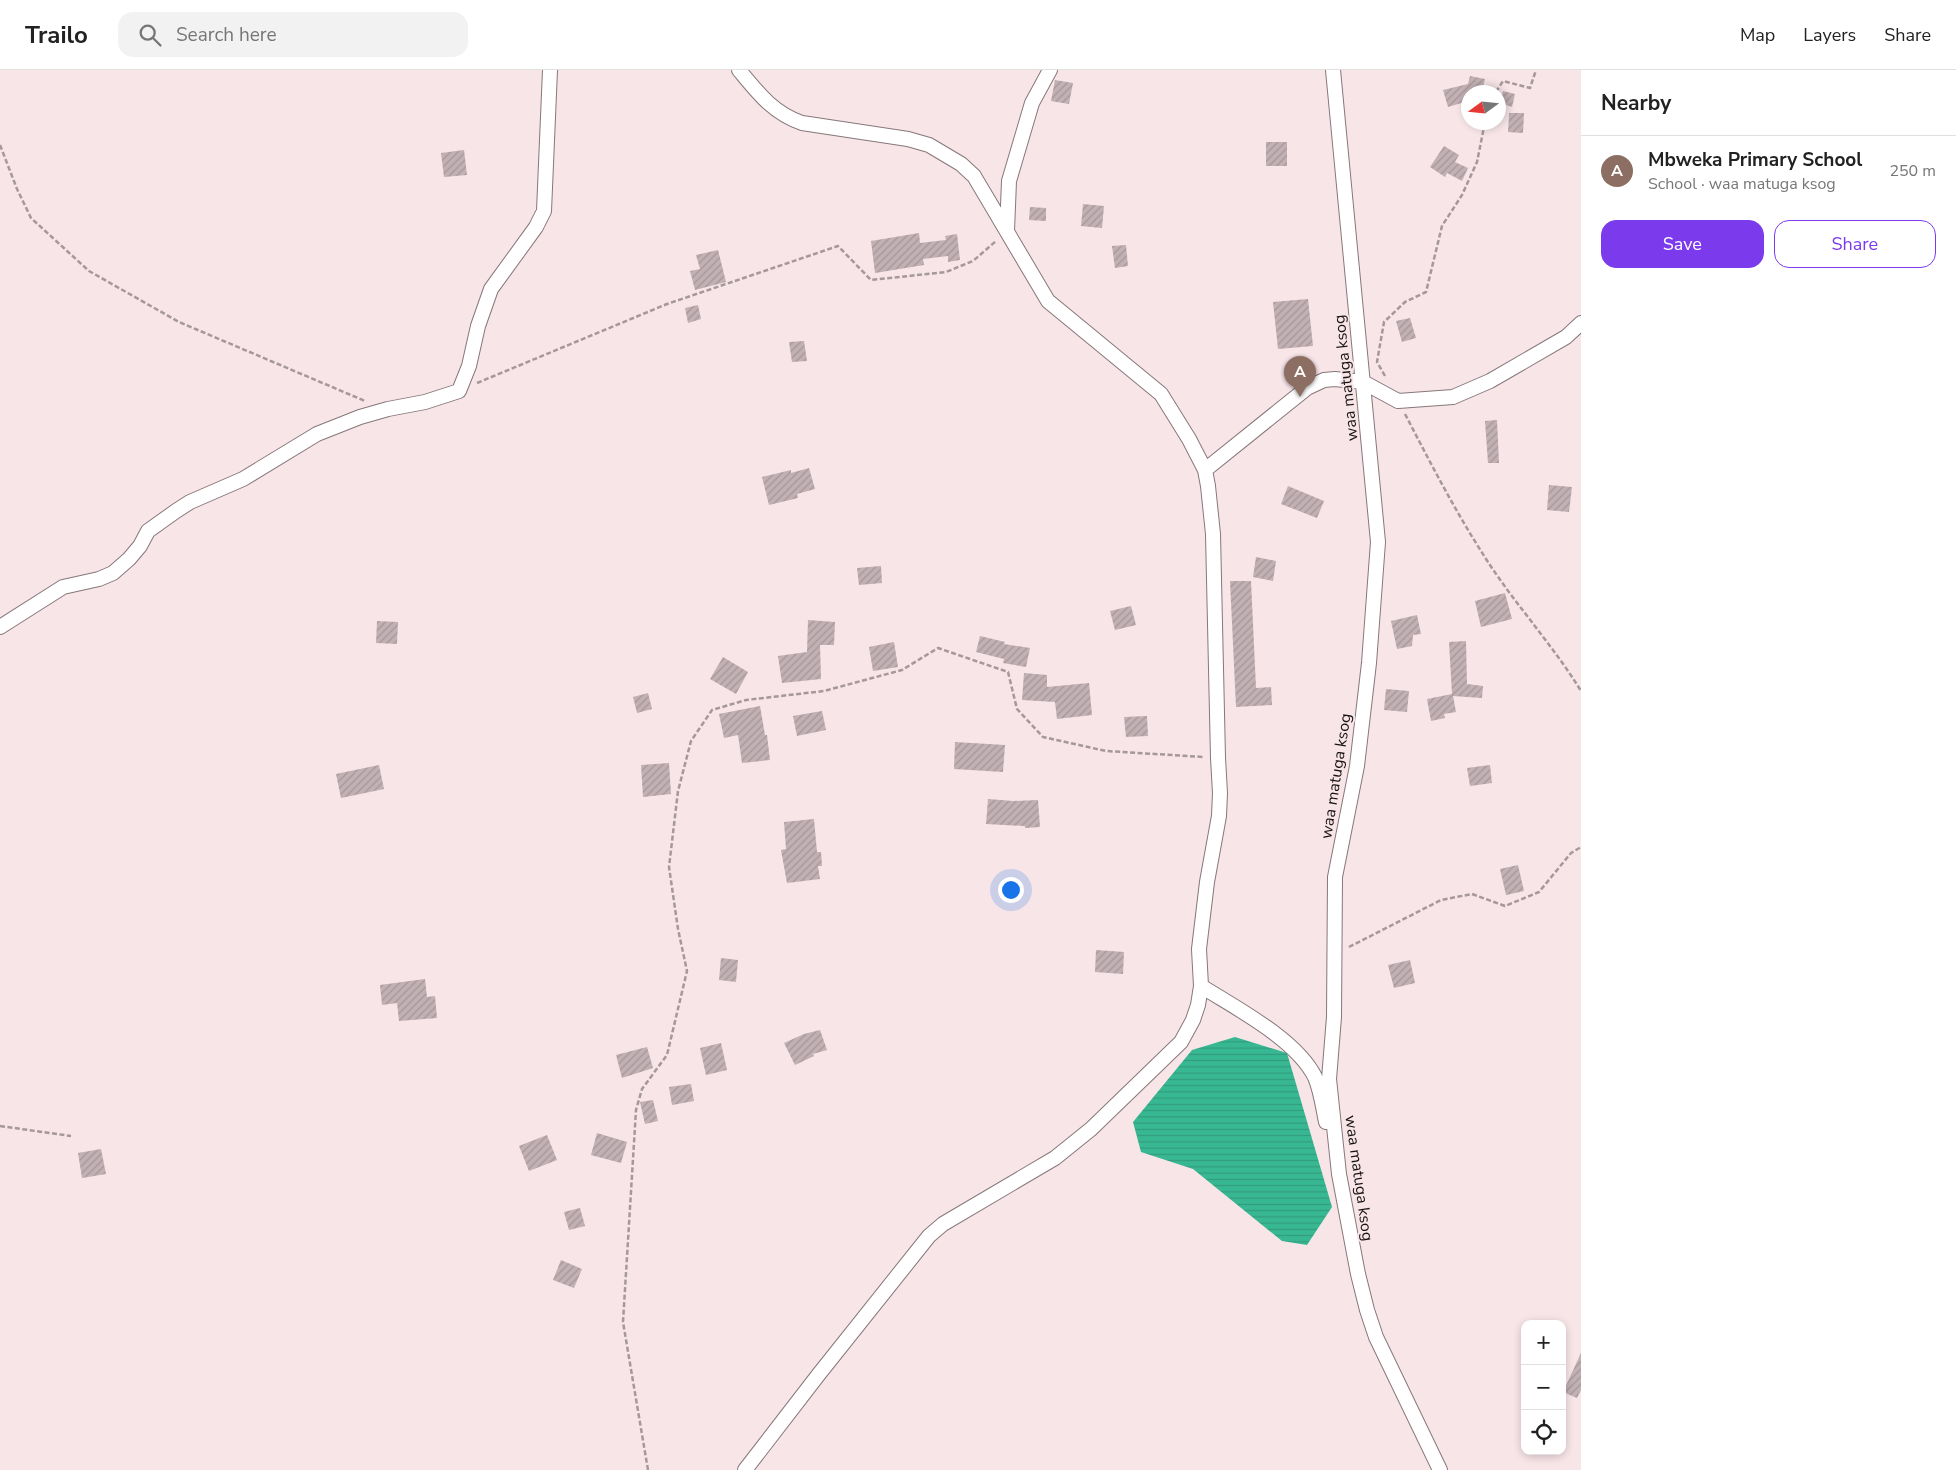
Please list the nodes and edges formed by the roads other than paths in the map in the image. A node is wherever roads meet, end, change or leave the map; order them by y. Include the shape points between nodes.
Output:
1 (550, 70) edge
2 (739, 70) edge
3 (1050, 70) edge
4 (1332, 70) edge
5 (1007, 232) junction
6 (1581, 323) edge
7 (1363, 382) junction
8 (1205, 470) junction
9 (0, 627) edge
10 (1201, 986) junction
11 (1339, 1174) junction
12 (745, 1470) edge
13 (1440, 1470) edge

1 - 9 street via 544,211 536,227 490,289 459,390 425,402 360,417 317,434 243,479 190,502 148,531 129,560 113,573 63,587
2 - 5 street via 762,97 787,118 908,139 929,145 961,164 974,176
3 - 5 street via 1032,103 1009,180
4 - 7 street, waa matuga ksog
5 - 8 street via 1048,301 1161,394
6 - 7 street via 1566,337 1490,382 1453,397 1398,400
7 - 8 street via 1324,380 1307,388
7 - 11 street, waa matuga ksog via 1378,542 1357,766 1335,877 1334,1017 1329,1079
8 - 10 street via 1213,534 1220,793 1199,949
10 - 11 street via 1277,1034 1306,1064 1316,1079
10 - 12 street via 1193,1020 1181,1042 1097,1123 1055,1158 944,1224 930,1236
11 - 13 street, waa matuga ksog via 1358,1274 1376,1338

